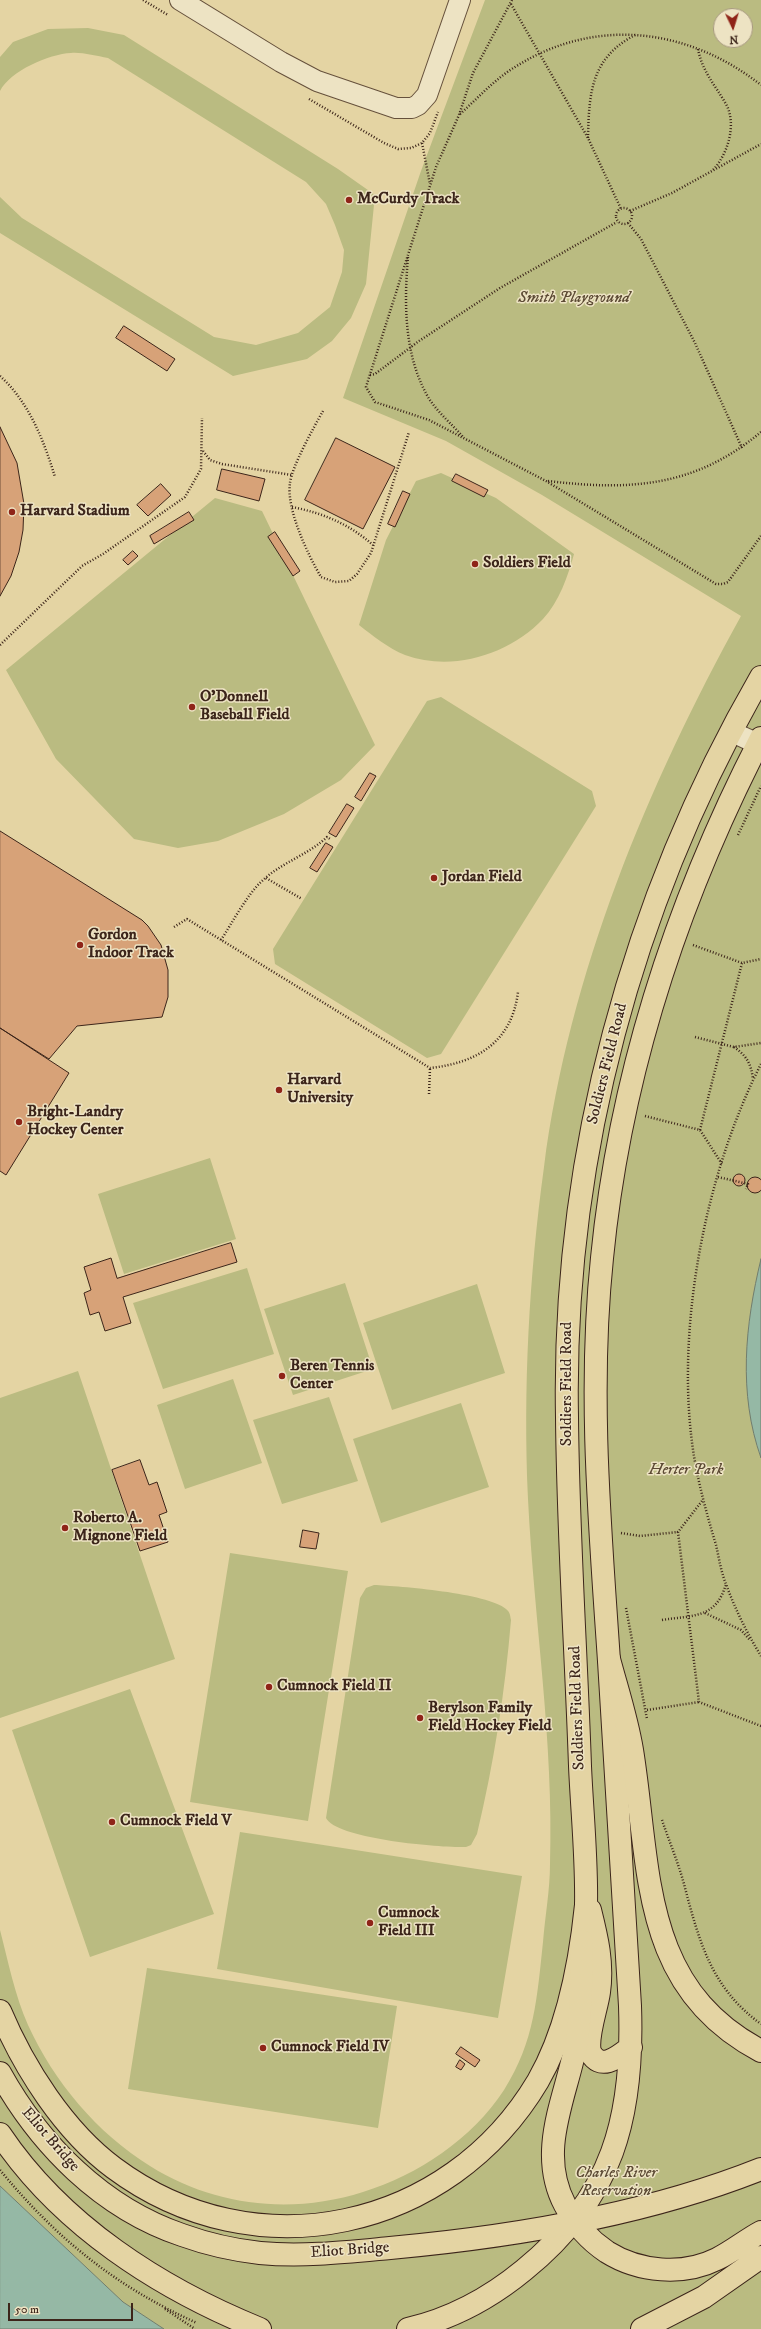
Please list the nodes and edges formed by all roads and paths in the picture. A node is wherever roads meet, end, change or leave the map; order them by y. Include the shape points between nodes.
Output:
1 (180, 0) edge
2 (460, 0) edge
3 (512, 0) edge
4 (510, 4) junction
5 (637, 34) junction
6 (697, 49) junction
7 (538, 54) junction
8 (761, 85) edge
9 (459, 115) junction
10 (588, 138) junction
11 (422, 143) dead end
12 (761, 144) edge
13 (710, 172) junction
14 (430, 184) junction
15 (621, 209) junction
16 (630, 211) junction
17 (617, 222) junction
18 (628, 223) junction
19 (408, 252) junction
20 (411, 348) junction
21 (370, 375) junction
22 (0, 376) edge
23 (323, 411) dead end
24 (202, 418) dead end
25 (409, 432) dead end
26 (761, 432) edge
27 (464, 438) junction
28 (742, 448) junction
29 (203, 451) junction
30 (292, 475) junction
31 (55, 477) dead end
32 (546, 481) junction
33 (292, 507) junction
34 (761, 536) edge
35 (373, 545) junction
36 (0, 645) edge
37 (761, 677) edge
38 (732, 732) junction
39 (760, 741) edge
40 (761, 786) edge
41 (330, 839) dead end
42 (736, 840) dead end
43 (266, 878) junction
44 (302, 899) dead end
45 (174, 927) dead end
46 (695, 939) dead end
47 (221, 940) junction
48 (761, 958) edge
49 (742, 963) junction
50 (518, 992) dead end
51 (695, 1037) dead end
52 (761, 1043) edge
53 (721, 1044) junction
54 (734, 1047) junction
55 (761, 1064) edge
56 (430, 1068) junction
57 (753, 1081) junction
58 (429, 1094) dead end
59 (645, 1117) dead end
60 (700, 1130) junction
61 (722, 1164) junction
62 (718, 1177) junction
63 (746, 1189) dead end
64 (702, 1500) junction
65 (620, 1527) dead end
66 (678, 1532) junction
67 (726, 1583) junction
68 (625, 1600) dead end
69 (705, 1613) junction
70 (688, 1616) junction
71 (662, 1620) dead end
72 (754, 1644) junction
73 (761, 1656) edge
74 (609, 1659) junction
75 (699, 1702) junction
76 (647, 1710) junction
77 (647, 1722) dead end
78 (761, 1726) edge
79 (660, 1815) dead end
80 (586, 1894) junction
81 (582, 1941) junction
82 (0, 2011) edge
83 (761, 2024) edge
84 (631, 2048) junction
85 (761, 2051) edge
86 (0, 2073) edge
87 (0, 2134) edge
88 (761, 2169) edge
89 (574, 2221) junction
90 (761, 2232) edge
91 (761, 2256) edge
92 (151, 2300) dead end
93 (195, 2329) edge
94 (260, 2329) edge
95 (408, 2329) edge
96 (642, 2329) edge

1 - 2 street via 299,73 384,105 406,109 418,106 427,95
3 - 4 path
4 - 7 path
4 - 9 path via 473,73
5 - 6 path
5 - 7 path via 589,36
5 - 10 path via 610,51 595,75 589,103
6 - 8 path via 712,53 738,67
6 - 13 path via 701,65 726,105 730,120 727,145 719,164
7 - 9 path via 499,79
7 - 10 path
9 - 14 path
10 - 15 path
11 - 14 path
12 - 13 path
13 - 16 path via 672,193
14 - 19 path
15 - 16 path
15 - 17 path via 616,214
16 - 18 path via 632,218
17 - 18 path
17 - 20 path via 500,288
18 - 28 path via 641,238 695,343
19 - 20 path via 407,326
19 - 21 path
20 - 21 path
20 - 27 path via 415,371 429,399
21 - 27 path via 366,387 375,402 429,420
22 - 31 path via 30,415 46,445
23 - 30 path
24 - 29 path
25 - 35 path
26 - 28 path
27 - 32 path
28 - 32 path via 722,461 690,475 657,482 588,486
29 - 30 path via 210,460 222,464
29 - 36 path via 201,469 185,497 82,566
30 - 33 path
32 - 34 path via 716,584 728,582
33 - 35 path via 338,521
33 - 35 path via 307,553 321,578 335,582 349,581 371,553
37 - 38 main road, Soldiers Field Road
38 - 39 street
38 - 80 main road, Soldiers Field Road via 676,850 629,980 597,1104 575,1235 568,1323 567,1417
39 - 74 main road, Soldiers Field Road via 700,868 666,956 636,1064 617,1148 602,1258 595,1400
40 - 42 path
41 - 43 path via 327,837
43 - 44 path
43 - 47 path via 260,882
45 - 47 path via 188,919
46 - 49 path via 693,945
47 - 56 path
48 - 49 path
49 - 53 path
50 - 56 path via 511,1022 486,1050 470,1060 451,1066
51 - 53 path
52 - 54 path
53 - 54 path
53 - 60 path
54 - 57 path via 749,1061
55 - 57 path
56 - 58 path
57 - 61 path via 736,1120
59 - 60 path
60 - 61 path
61 - 62 path
62 - 63 path via 748,1184
62 - 64 path via 702,1239 693,1303 689,1362 691,1434
64 - 66 path
64 - 67 path
65 - 66 path via 621,1533 640,1536
66 - 70 path
67 - 69 path via 717,1604
67 - 72 path
68 - 76 path
69 - 70 path
69 - 72 path via 741,1630
70 - 71 path
70 - 75 path
72 - 73 path
74 - 84 main road, Soldiers Field Road
74 - 85 main road via 632,1748 652,1902 665,1947 680,1977 707,2012 731,2033
75 - 76 path
75 - 78 path
76 - 77 path
79 - 83 path via 684,1883 695,1927 711,1968 733,2000
80 - 81 main road, Soldiers Field Road
80 - 84 main road via 601,1966 589,2050 595,2059 606,2062
81 - 82 main road, Soldiers Field Road via 572,1988 551,2053 531,2091 502,2129 468,2162 429,2189 388,2208 332,2223 281,2226 221,2219 181,2205 127,2177 91,2148 72,2128 22,2055
81 - 89 main road via 579,2025 557,2115 552,2148 556,2185
84 - 89 main road, Soldiers Field Road via 628,2089 616,2140 596,2189
86 - 89 main road, Eliot Bridge via 44,2137 83,2178 119,2205 145,2219 180,2235 214,2245 274,2254 348,2252 454,2242
87 - 94 main road via 52,2197 112,2248 181,2291
88 - 89 main road, Eliot Bridge via 675,2197
89 - 90 main road via 597,2245 614,2256 638,2266 662,2270 686,2269 709,2263
89 - 95 main road, Soldiers Field Road via 539,2258 492,2294 453,2314
91 - 96 main road via 704,2297
92 - 93 path

